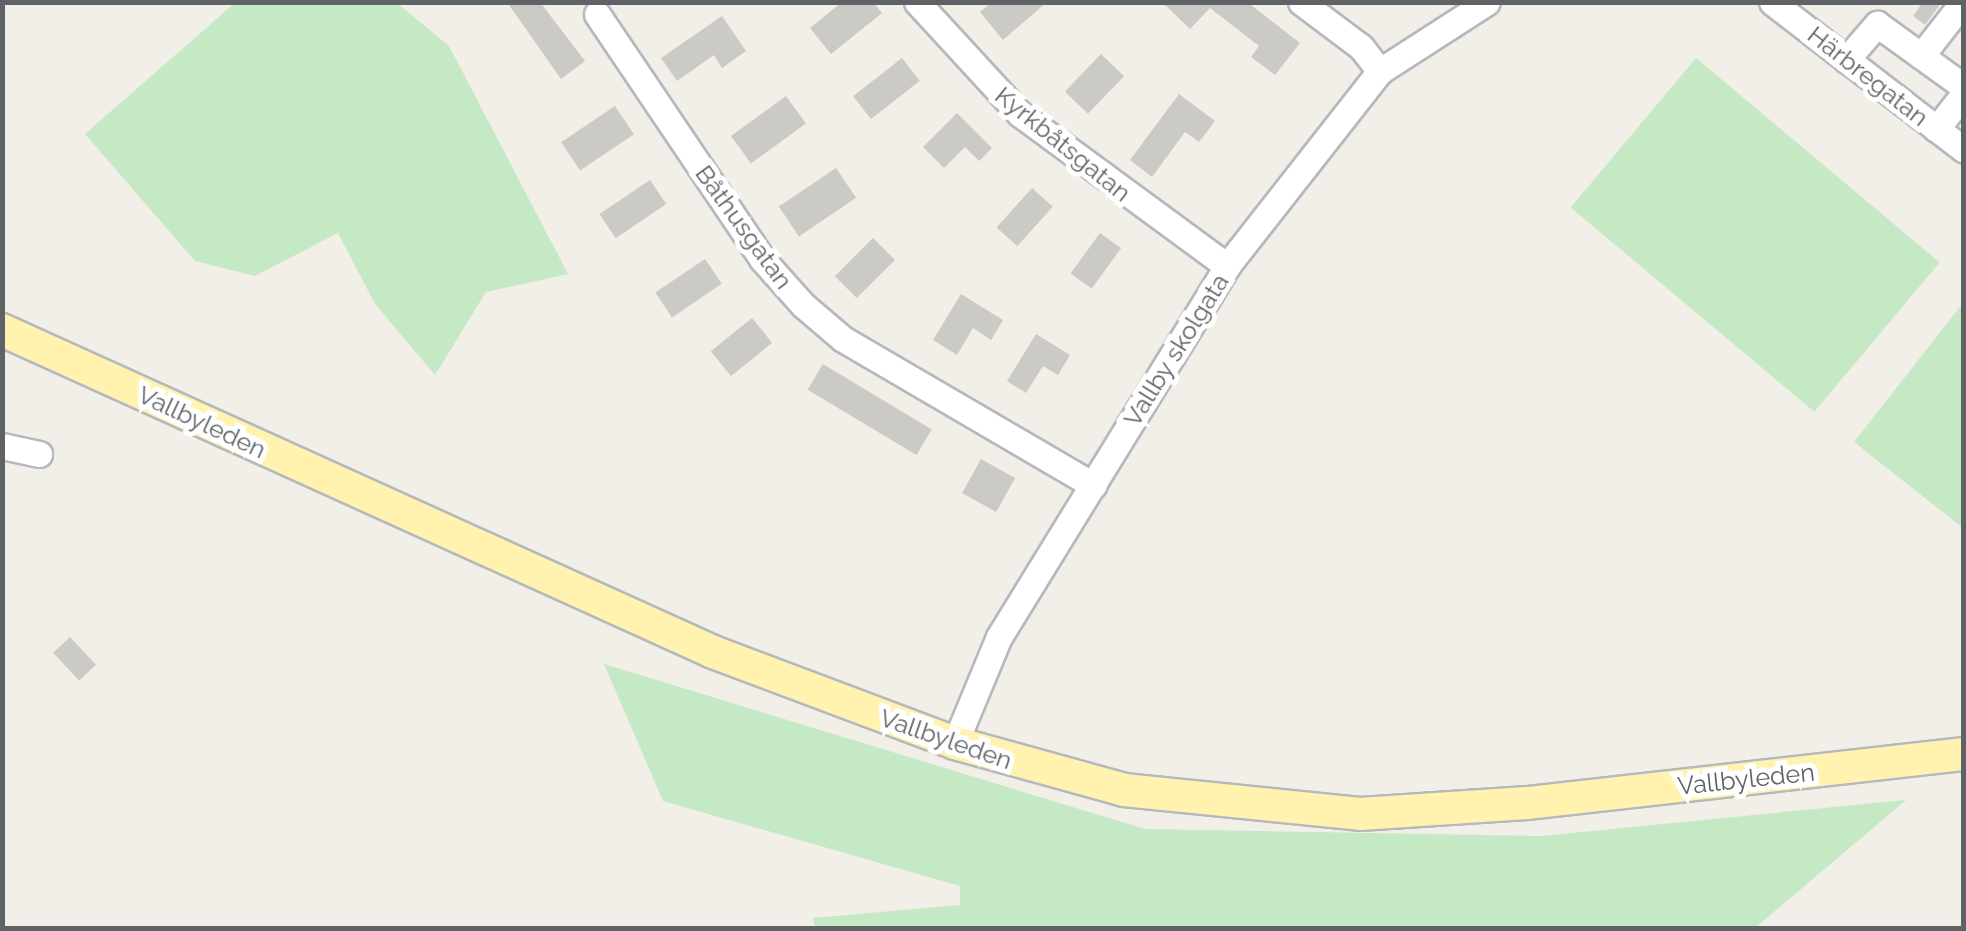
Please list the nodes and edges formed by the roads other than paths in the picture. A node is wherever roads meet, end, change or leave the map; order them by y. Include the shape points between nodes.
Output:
1 (917, 2) edge
2 (1301, 2) edge
3 (1487, 2) edge
4 (1772, 2) edge
5 (1962, 2) edge
6 (597, 14) dead end
7 (1922, 56) junction
8 (1846, 60) junction
9 (1380, 71) junction
10 (1964, 91) edge
11 (1936, 129) junction
12 (1964, 150) edge
13 (1227, 266) junction
14 (2, 330) edge
15 (2, 446) edge
16 (39, 454) dead end
17 (1093, 485) junction
18 (955, 743) junction
19 (1964, 754) edge

1 - 13 street, Kyrkbåtsgatan via 1020,114
2 - 9 street via 1361,47
3 - 9 street
4 - 8 street, Härbregatan
5 - 7 street
6 - 17 street, Båthusgatan via 762,259 803,305 872,357
7 - 8 street via 1877,24
7 - 10 street
8 - 11 street, Härbregatan
9 - 13 street, Vallby skolgata
10 - 11 street
11 - 12 street, Härbregatan
13 - 17 street, Vallby skolgata
14 - 18 main road, Vallbyleden via 552,583
15 - 16 street
17 - 18 street, Vallby skolgata via 999,636
18 - 19 main road, Vallbyleden via 1124,790 1360,814 1527,803

